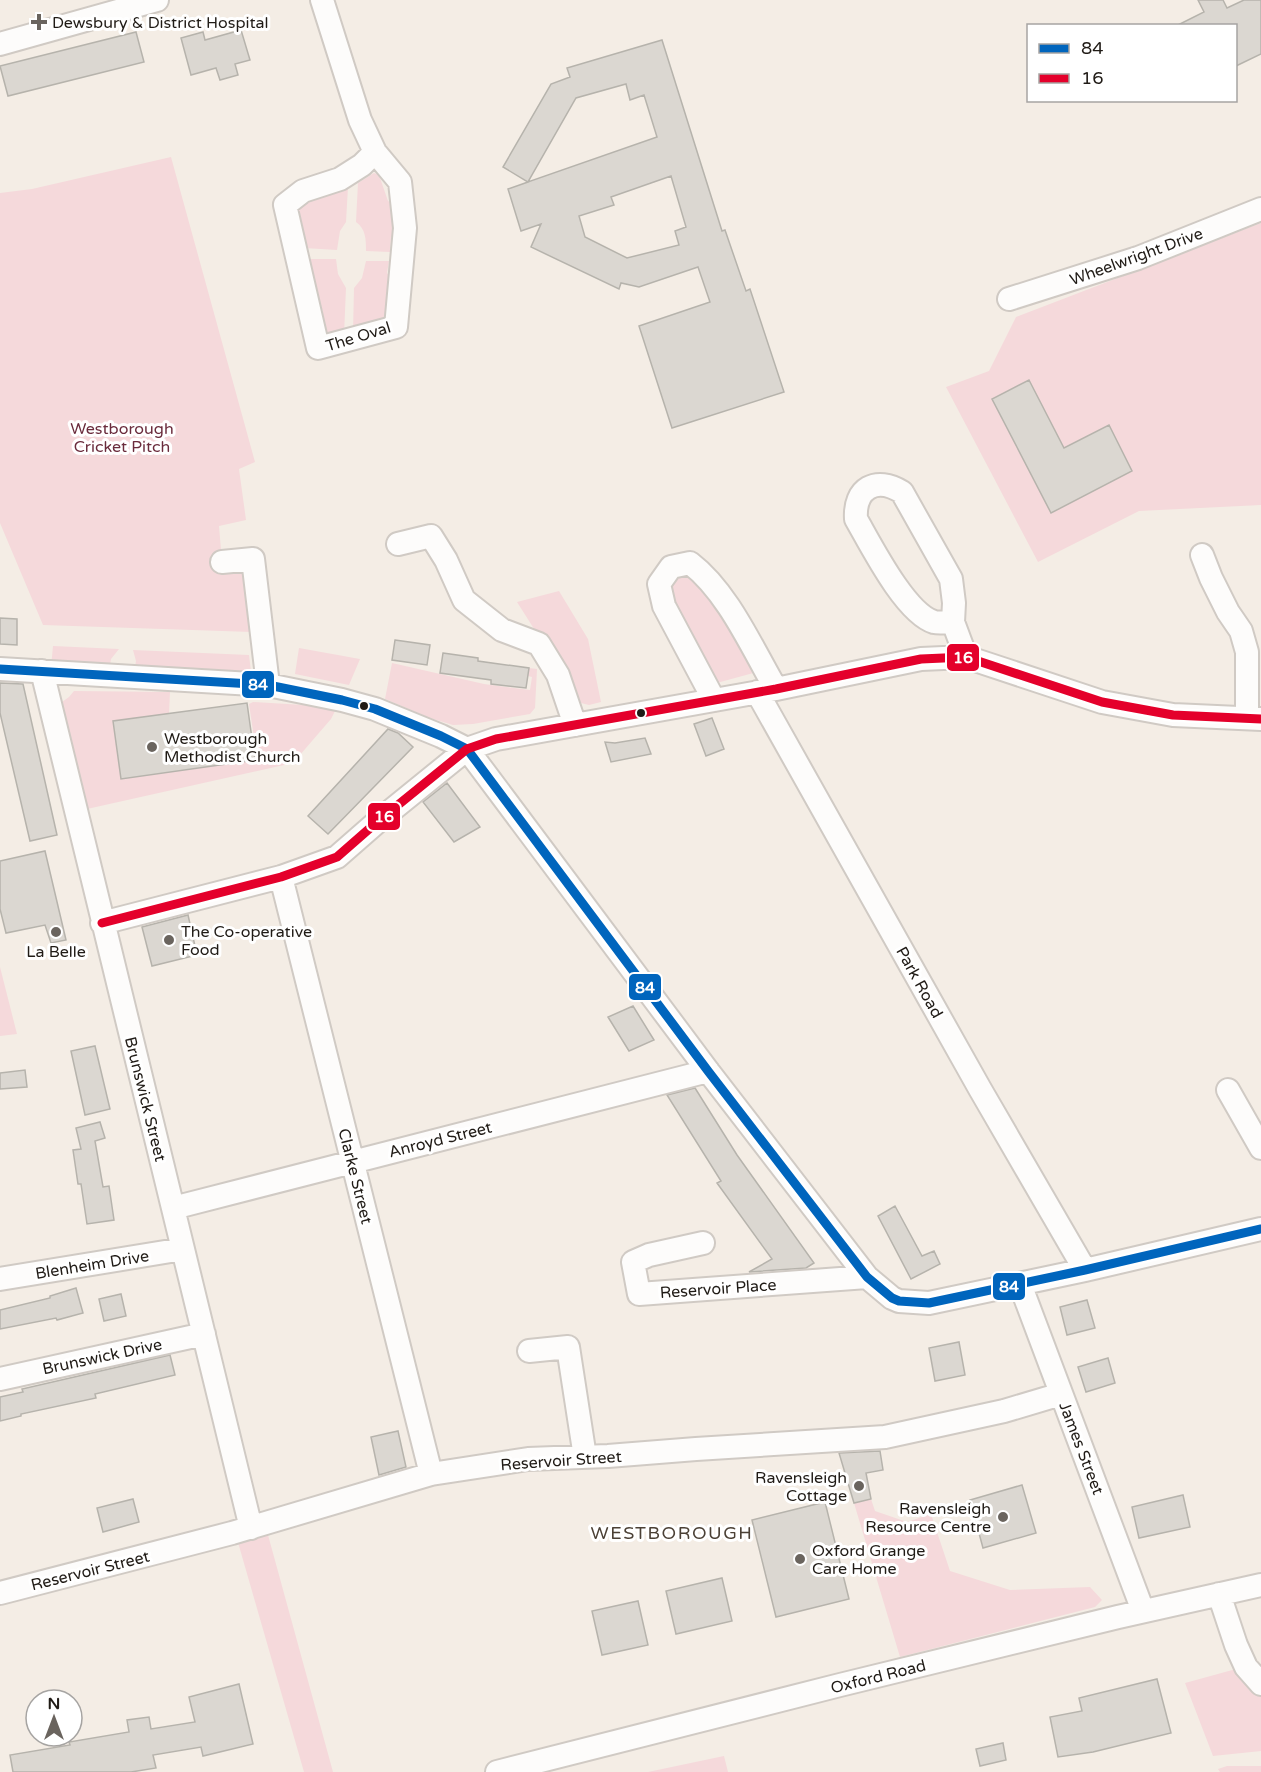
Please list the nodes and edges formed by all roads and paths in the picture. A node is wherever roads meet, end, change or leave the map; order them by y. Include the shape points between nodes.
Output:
1 (157, 0) edge
2 (322, 0) edge
3 (0, 44) edge
4 (375, 152) junction
5 (1261, 209) edge
6 (1009, 299) dead end
7 (398, 544) dead end
8 (1202, 555) dead end
9 (222, 562) dead end
10 (952, 622) junction
11 (966, 657) junction
12 (0, 669) edge
13 (42, 670) junction
14 (268, 685) junction
15 (767, 690) junction
16 (714, 700) junction
17 (1254, 718) edge
18 (575, 725) junction
19 (467, 749) junction
20 (282, 878) junction
21 (102, 923) junction
22 (708, 1071) junction
23 (1228, 1090) dead end
24 (1261, 1148) edge
25 (353, 1162) junction
26 (173, 1208) junction
27 (1261, 1229) edge
28 (703, 1243) dead end
29 (183, 1250) junction
30 (1085, 1270) junction
31 (867, 1277) junction
32 (0, 1279) edge
33 (1020, 1284) junction
34 (204, 1334) junction
35 (529, 1352) dead end
36 (0, 1379) edge
37 (1061, 1394) junction
38 (585, 1457) junction
39 (431, 1474) junction
40 (251, 1528) junction
41 (1261, 1585) edge
42 (0, 1593) edge
43 (1218, 1594) junction
44 (1143, 1611) junction
45 (1261, 1684) edge
46 (497, 1772) edge

1 - 3 street
2 - 4 street, The Oval via 357,110
4 - 4 street, The Oval via 400,182 405,228 396,327 318,348 285,205 303,191 340,179
5 - 6 street, Wheelwright Drive via 1138,258
7 - 18 street via 431,536 464,600 502,630 538,644 558,675
8 - 17 street via 1219,595 1241,631
9 - 14 street via 253,559
10 - 10 street via 951,579 903,492 880,483 870,487 855,507 856,519 900,593 934,622
10 - 11 street
11 - 15 street via 921,659
11 - 17 street via 1102,702 1173,715
12 - 13 street
13 - 14 street
13 - 21 street, Brunswick Street
14 - 19 street via 375,709
15 - 16 street
15 - 16 street, Park Road via 728,606 706,575 690,563 671,567 659,584 664,606
15 - 30 street, Park Road via 980,1089
16 - 18 street
18 - 19 street
19 - 20 street via 337,857
19 - 22 street
20 - 21 street
20 - 25 street, Clarke Street
21 - 26 street, Brunswick Street
22 - 25 street, Anroyd Street
22 - 31 street
23 - 24 street
25 - 26 street, Anroyd Street
25 - 39 street, Clarke Street
26 - 29 street, Brunswick Street
27 - 30 street
28 - 31 street, Reservoir Place via 633,1262 639,1294
29 - 32 street, Blenheim Drive
29 - 34 street, Brunswick Street
30 - 33 street
31 - 33 street via 892,1299 918,1303
33 - 37 street, James Street
34 - 36 street, Brunswick Drive
34 - 40 street, Brunswick Street
35 - 38 street via 568,1347
37 - 38 street, Reservoir Street via 885,1437
37 - 44 street, James Street
38 - 39 street, Reservoir Street via 528,1459
39 - 40 street, Reservoir Street
40 - 42 street, Reservoir Street
41 - 43 street, Oxford Road
43 - 44 street, Oxford Road
43 - 45 street via 1246,1667
44 - 46 street, Oxford Road

